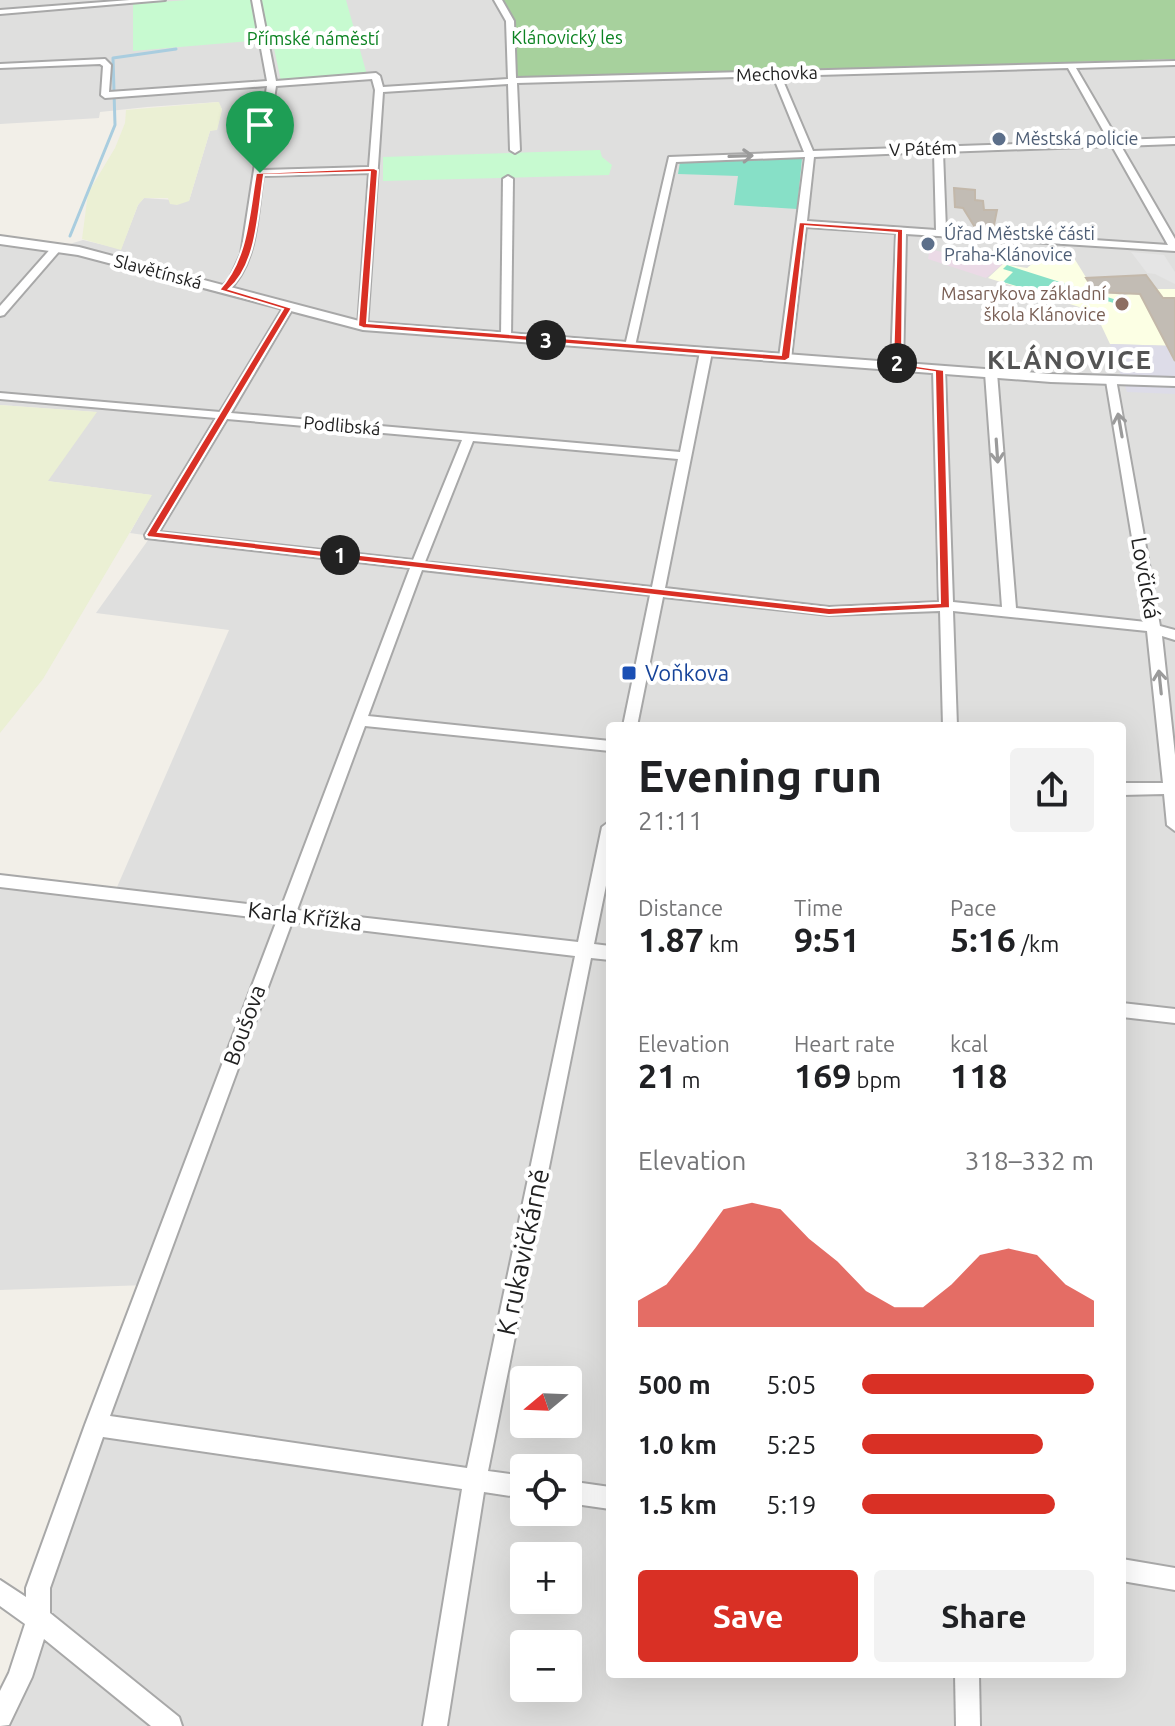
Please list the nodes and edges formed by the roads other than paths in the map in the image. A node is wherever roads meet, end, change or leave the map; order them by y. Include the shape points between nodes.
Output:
1 (161, 0) edge
2 (256, 0) edge
3 (498, 0) edge
4 (122, 2) edge
5 (0, 12) edge
6 (1175, 63) edge
7 (1070, 65) junction
8 (0, 66) edge
9 (776, 74) junction
10 (510, 81) junction
11 (272, 83) junction
12 (379, 90) junction
13 (113, 95) junction
14 (104, 111) dead end
15 (1175, 141) edge
16 (1113, 142) junction
17 (938, 148) junction
18 (515, 150) dead end
19 (810, 154) junction
20 (374, 170) junction
21 (260, 173) junction
22 (508, 179) dead end
23 (802, 224) junction
24 (901, 231) junction
25 (941, 233) junction
26 (0, 240) edge
27 (57, 248) junction
28 (1175, 248) edge
29 (223, 290) junction
30 (288, 308) junction
31 (0, 313) edge
32 (363, 326) junction
33 (506, 337) junction
34 (630, 346) junction
35 (706, 352) junction
36 (785, 358) junction
37 (897, 366) junction
38 (939, 370) junction
39 (991, 373) junction
40 (1112, 381) junction
41 (1175, 382) edge
42 (0, 396) edge
43 (222, 416) junction
44 (469, 437) junction
45 (684, 456) junction
46 (418, 564) junction
47 (658, 592) junction
48 (946, 606) junction
49 (1009, 611) junction
50 (1154, 629) junction
51 (1175, 635) edge
52 (359, 720) junction
53 (631, 722) edge
54 (950, 722) edge
55 (606, 746) edge
56 (1173, 787) edge
57 (1126, 789) edge
58 (1175, 825) edge
59 (606, 848) edge
60 (0, 881) edge
61 (286, 913) junction
62 (586, 950) junction
63 (606, 952) edge
64 (1126, 1010) edge
65 (1175, 1016) edge
66 (96, 1425) junction
67 (475, 1480) junction
68 (510, 1485) edge
69 (582, 1494) edge
70 (606, 1497) edge
71 (1126, 1571) edge
72 (1175, 1579) edge
73 (0, 1592) edge
74 (38, 1619) junction
75 (967, 1678) edge
76 (0, 1716) edge
77 (170, 1726) edge
78 (435, 1726) edge
79 (968, 1726) edge

1 - 4 street
2 - 11 street
3 - 10 street via 510,21
4 - 5 street
6 - 7 street, Mechovka
7 - 9 street, Mechovka
7 - 16 street
8 - 13 street via 106,64
9 - 10 street, Mechovka
9 - 19 street
10 - 12 street, Mechovka
10 - 18 street
11 - 12 street via 376,76
11 - 13 street
11 - 21 street
12 - 20 street
13 - 14 street
15 - 16 street, V Pátém
16 - 17 street, V Pátém
16 - 28 street
17 - 19 street, V Pátém
17 - 25 street
19 - 23 street
34 -> 19 street, V Pátém via 672,159
20 - 21 street
20 - 32 street
21 - 29 street via 246,254
22 - 33 street
23 - 24 street
23 - 36 street
24 - 25 street
24 - 37 street
25 - 28 street
26 - 27 street, Slavětínská
27 - 29 street, Slavětínská
27 - 31 street
29 - 30 street, Slavětínská
30 - 32 street, Slavětínská
30 - 43 street
32 - 33 street, Slavětínská
33 - 34 street, Slavětínská
34 - 35 street, Slavětínská
35 - 36 street, Slavětínská
35 - 45 street
36 - 37 street, Slavětínská
37 - 38 street, Slavětínská
38 - 39 street, Slavětínská
38 - 48 street
39 - 40 street, Slavětínská
39 -> 49 street
40 - 41 street, Slavětínská
50 -> 40 street, Lovčická
42 - 43 street, Podlibská
43 - 44 street, Podlibská
43 - 46 street via 151,535
44 - 45 street, Podlibská
44 - 46 street, Boušova
45 - 47 street
46 - 47 street
46 - 52 street, Boušova
47 - 48 street via 829,611
47 - 53 street
48 - 49 street
48 - 54 street
49 - 50 street
50 - 51 street
56 -> 50 street, Lovčická
52 - 55 street
52 - 61 street, Boušova
56 - 57 street
56 - 58 street, Lovčická
59 - 62 street, K rukavičkárně
60 - 61 street, Karla Křížka
61 - 62 street, Karla Křížka
61 - 66 street, Boušova
62 - 63 street, Karla Křížka
62 - 67 street, K rukavičkárně
64 - 65 street
66 - 67 street
66 - 74 street, Boušova via 38,1588
67 - 68 street
67 - 78 street, K rukavičkárně
69 - 70 street
71 - 72 street
73 - 74 street
74 - 76 street, Boušova via 20,1677
74 - 77 street
75 - 79 street

